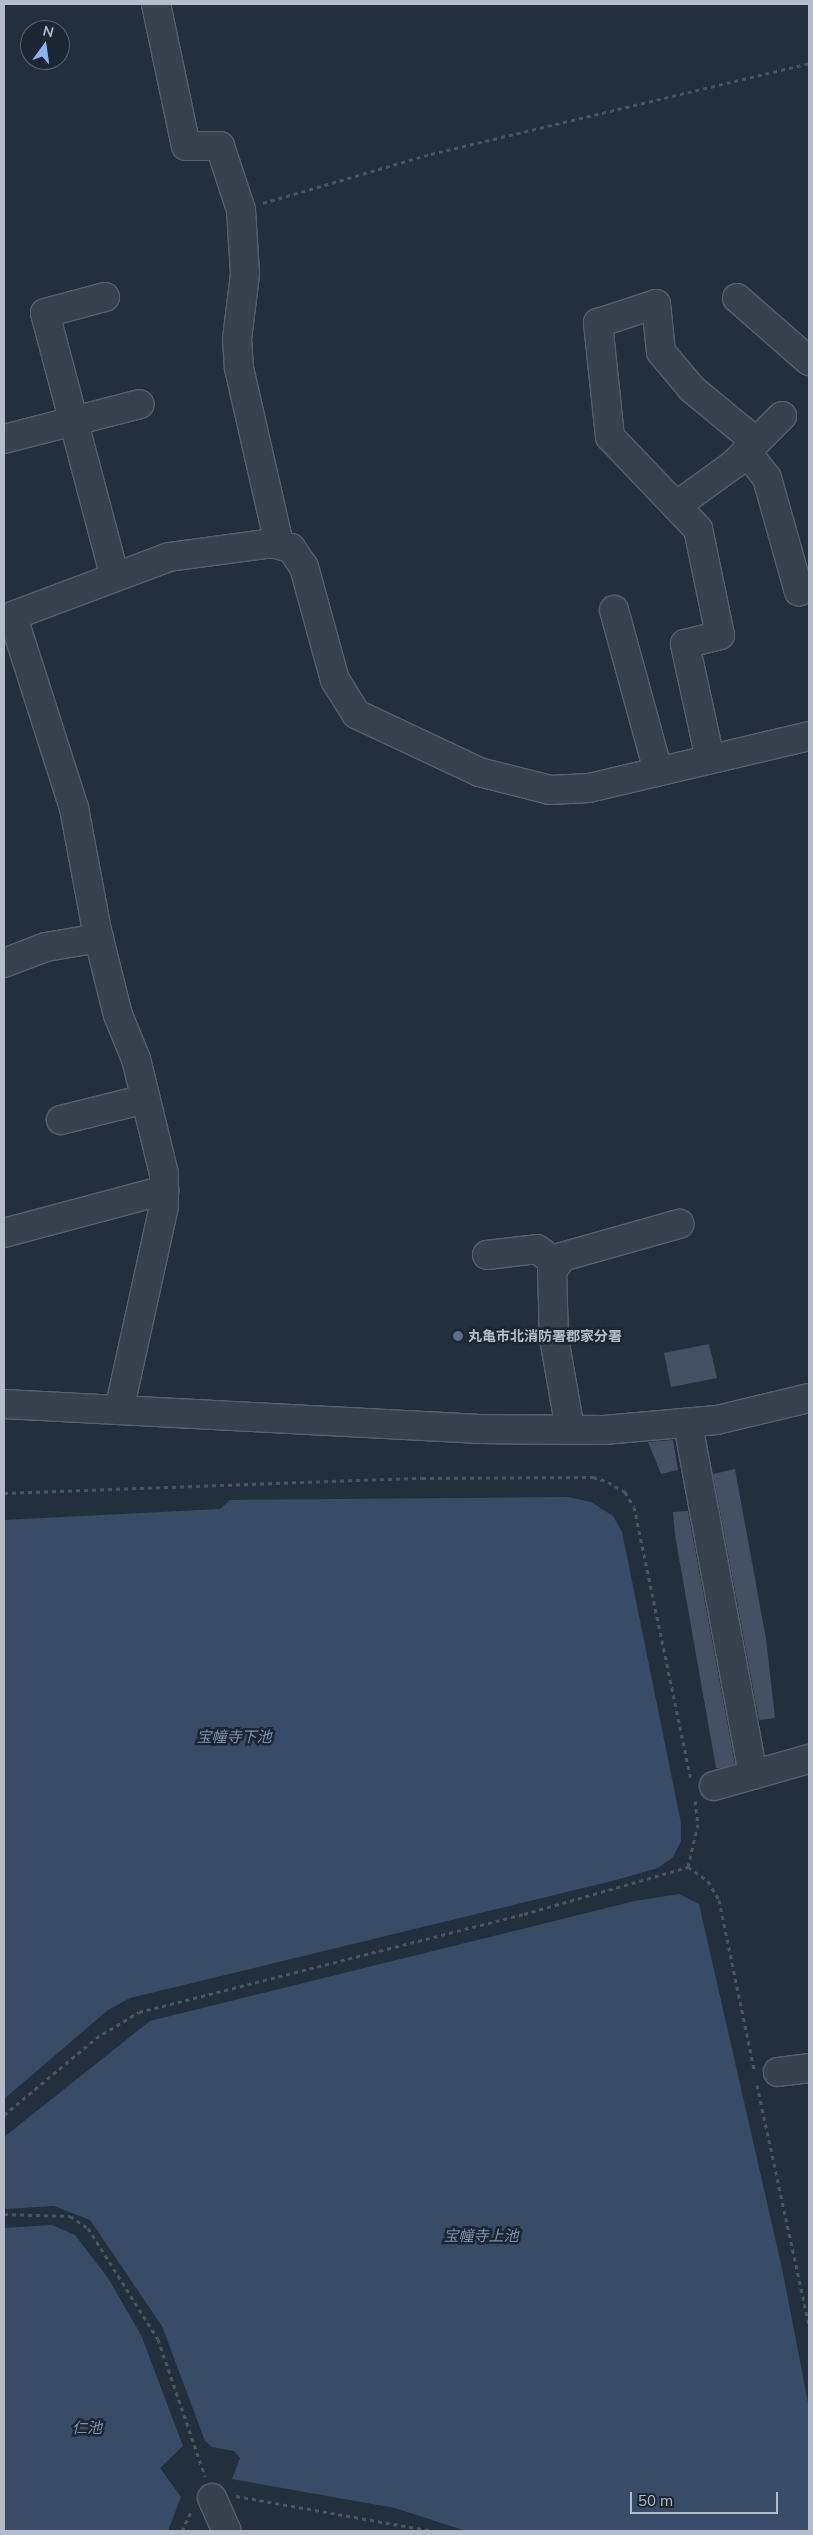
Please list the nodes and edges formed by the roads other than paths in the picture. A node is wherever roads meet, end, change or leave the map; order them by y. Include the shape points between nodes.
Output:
1 (156, 4) edge
2 (105, 297) dead end
3 (737, 298) dead end
4 (809, 360) edge
5 (140, 404) dead end
6 (782, 416) dead end
7 (74, 421) junction
8 (4, 439) edge
9 (751, 446) junction
10 (676, 506) junction
11 (280, 544) junction
12 (114, 575) junction
13 (799, 592) dead end
14 (614, 610) dead end
15 (8, 618) edge
16 (809, 736) edge
17 (710, 759) junction
18 (658, 770) junction
19 (99, 938) junction
20 (4, 963) edge
21 (145, 1099) junction
22 (61, 1120) dead end
23 (164, 1190) junction
24 (679, 1224) dead end
25 (4, 1233) edge
26 (488, 1255) dead end
27 (557, 1264) junction
28 (809, 1398) edge
29 (4, 1404) edge
30 (119, 1410) junction
31 (688, 1424) junction
32 (570, 1429) junction
33 (809, 1759) edge
34 (753, 1775) junction
35 (714, 1786) dead end
36 (809, 2068) edge
37 (778, 2072) dead end
38 (212, 2498) road end
39 (228, 2531) edge

1 - 11 street via 186,146 220,146 241,210 246,274 237,339 239,368
2 - 7 street via 45,313
3 - 4 street
5 - 7 street
6 - 9 street
7 - 8 street
7 - 12 street
9 - 10 street
9 - 10 street via 692,389 662,352 656,304 598,323 610,437
9 - 13 street via 767,478
10 - 17 street via 698,529 720,635 685,644
11 - 12 street via 214,548
11 - 18 street via 291,548 304,568 335,680 365,722 515,784 550,790 589,788
12 - 15 street
14 - 18 street
15 - 19 street via 74,808
16 - 17 street
17 - 18 street
19 - 20 street via 46,947
19 - 21 street
21 - 22 street
21 - 23 street
23 - 25 street
23 - 30 street
24 - 27 street via 562,1257
26 - 27 street via 537,1249
27 - 32 street via 552,1271 554,1338
28 - 31 street
29 - 30 street
30 - 32 street
31 - 32 street
31 - 34 street
33 - 34 street
34 - 35 street
36 - 37 street
38 - 39 street

